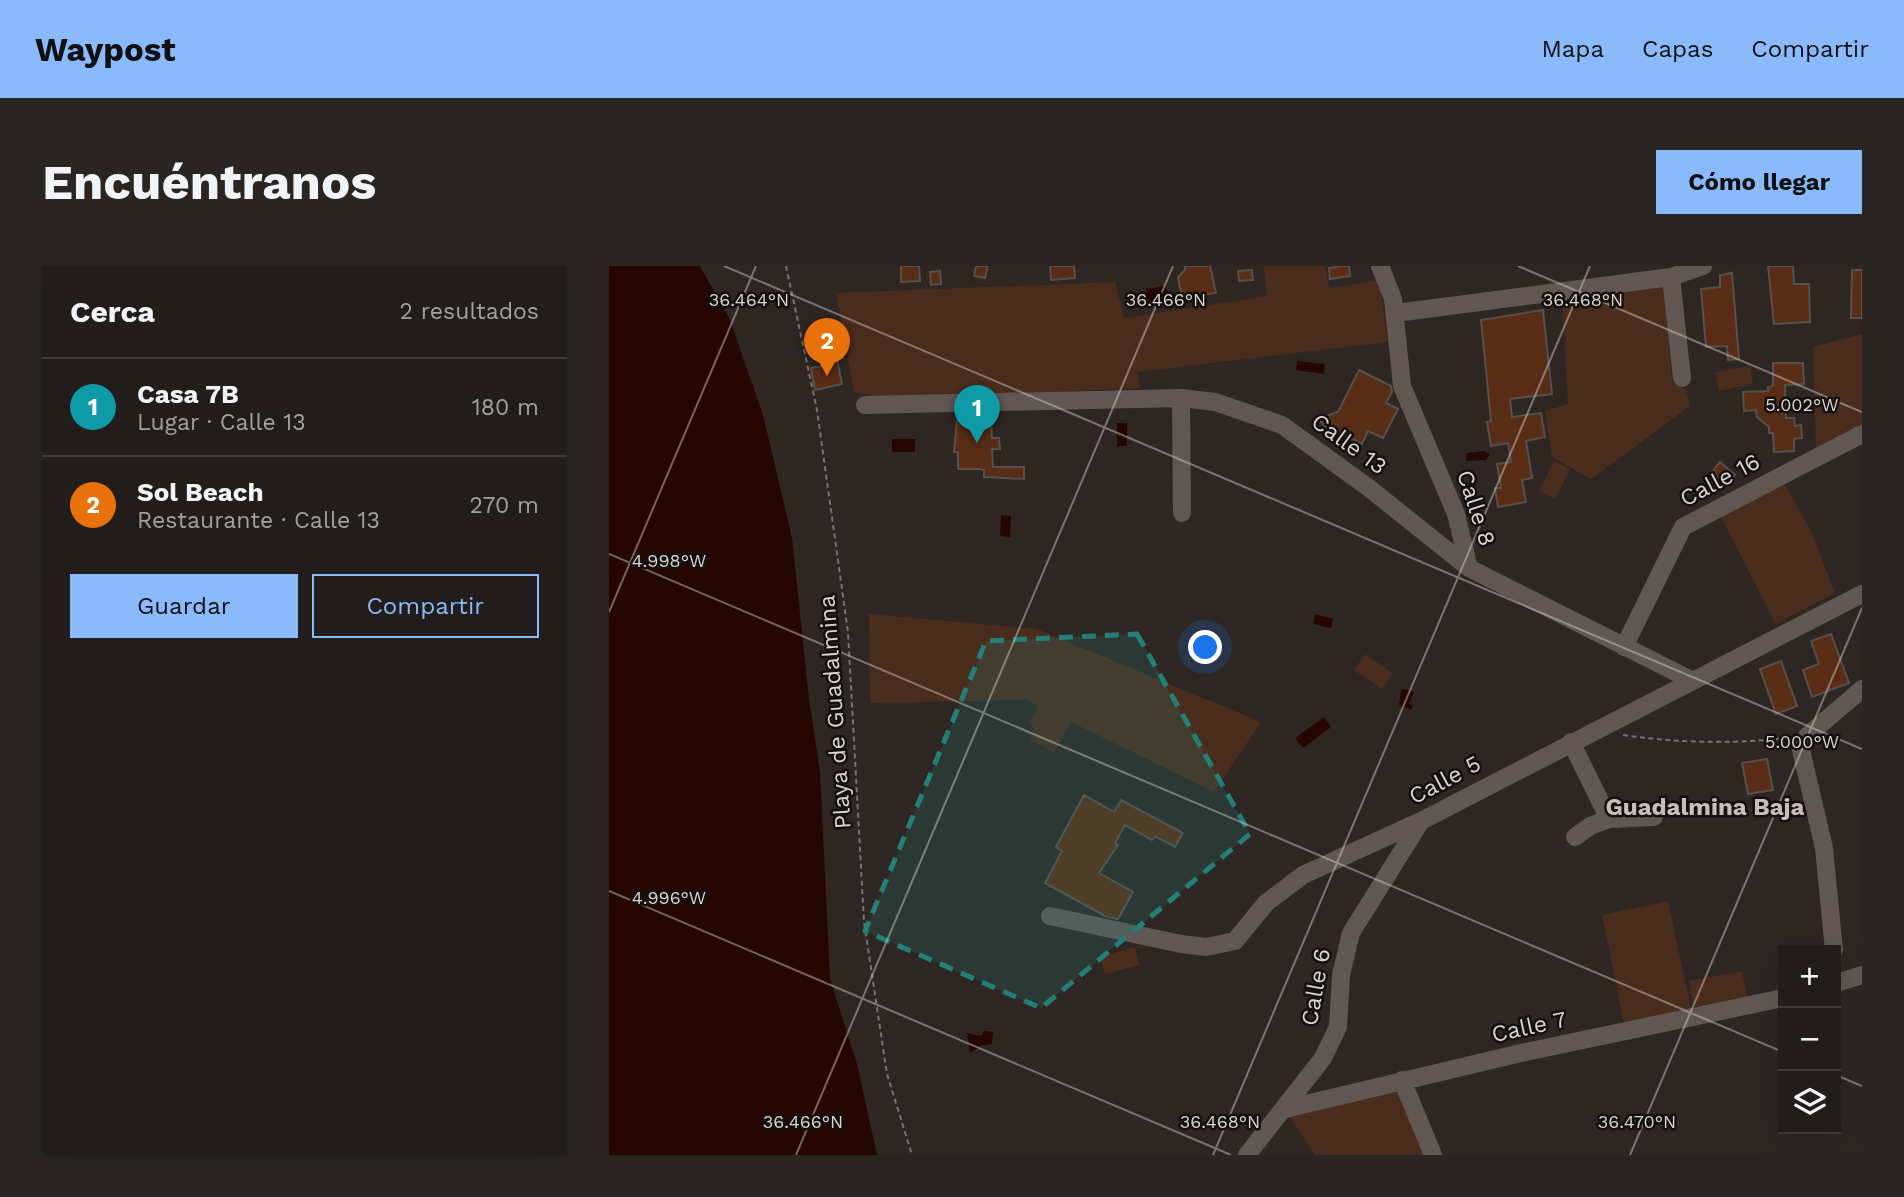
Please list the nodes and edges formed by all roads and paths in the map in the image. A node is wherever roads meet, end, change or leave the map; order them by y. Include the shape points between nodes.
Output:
1 (786, 266) edge
2 (1380, 266) edge
3 (1703, 266) edge
4 (1671, 277) junction
5 (1396, 313) junction
6 (1682, 378) dead end
7 (1181, 398) junction
8 (865, 405) dead end
9 (1862, 434) edge
10 (1182, 513) dead end
11 (1469, 568) junction
12 (1862, 594) edge
13 (1624, 647) junction
14 (1691, 680) junction
15 (1862, 689) edge
16 (1603, 725) junction
17 (1807, 736) junction
18 (1571, 741) junction
19 (1654, 817) dead end
20 (1609, 819) junction
21 (1421, 821) junction
22 (1575, 837) dead end
23 (1050, 916) dead end
24 (1834, 945) edge
25 (1862, 975) edge
26 (1841, 977) edge
27 (1778, 999) edge
28 (1402, 1080) junction
29 (1285, 1109) junction
30 (912, 1155) edge
31 (1248, 1155) edge
32 (1433, 1155) edge

1 - 30 path, Playa de Guadalmina via 817,410 848,632 864,922 887,1074
2 - 5 street, Calle 8
3 - 4 street
4 - 5 street
4 - 6 street
5 - 11 street, Calle 8 via 1402,386 1456,513
7 - 8 street, Calle 13
7 - 10 street
7 - 11 street, Calle 13 via 1215,402 1282,425
9 - 13 street, Calle 16 via 1683,527
11 - 13 street, Calle 8
12 - 14 street, Calle 5
13 - 14 street, Calle 8
14 - 16 street, Calle 5
15 - 17 street
16 - 17 path via 1608,733 1676,742 1737,743
16 - 18 street, Calle 5
17 - 24 street via 1801,750 1824,848
18 - 20 street
18 - 21 street, Calle 5
19 - 20 street
20 - 22 street
21 - 23 street, Calle 5 via 1303,875 1266,903 1235,941 1206,947 1181,944
21 - 29 street, Calle 6 via 1351,933 1341,975 1338,1027 1323,1058
25 - 26 street
27 - 28 street, Calle 7
28 - 29 street, Calle 7
28 - 32 street
29 - 31 street, Calle 6

